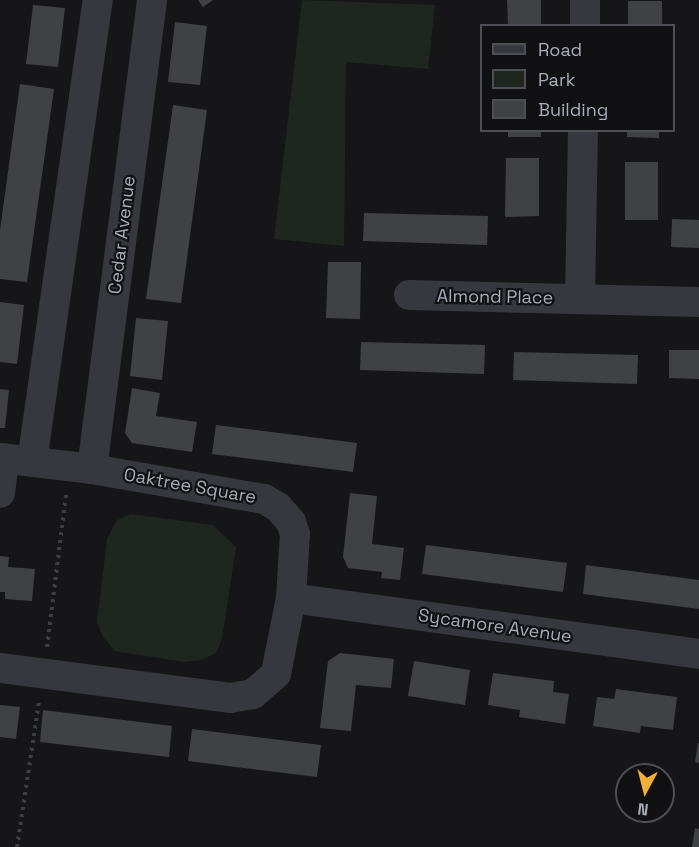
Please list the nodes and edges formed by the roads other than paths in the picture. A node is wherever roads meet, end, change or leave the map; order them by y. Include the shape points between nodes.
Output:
1 (98, 0) edge
2 (152, 0) edge
3 (585, 0) edge
4 (585, 24) edge
5 (583, 132) edge
6 (410, 295) dead end
7 (580, 299) junction
8 (699, 302) edge
9 (12, 459) edge
10 (92, 469) junction
11 (0, 493) edge
12 (291, 598) junction
13 (699, 654) edge
14 (0, 668) edge

1 - 9 street
2 - 10 street, Cedar Avenue
3 - 4 street
5 - 7 street, Almond Place
6 - 7 street, Almond Place
7 - 8 street, Almond Place
9 - 10 street, Oaktree Square
9 - 11 street
10 - 12 street, Oaktree Square via 264,499 278,507 291,522 295,534
12 - 13 street, Sycamore Avenue
12 - 14 street, Oaktree Square via 276,674 253,694 231,698

